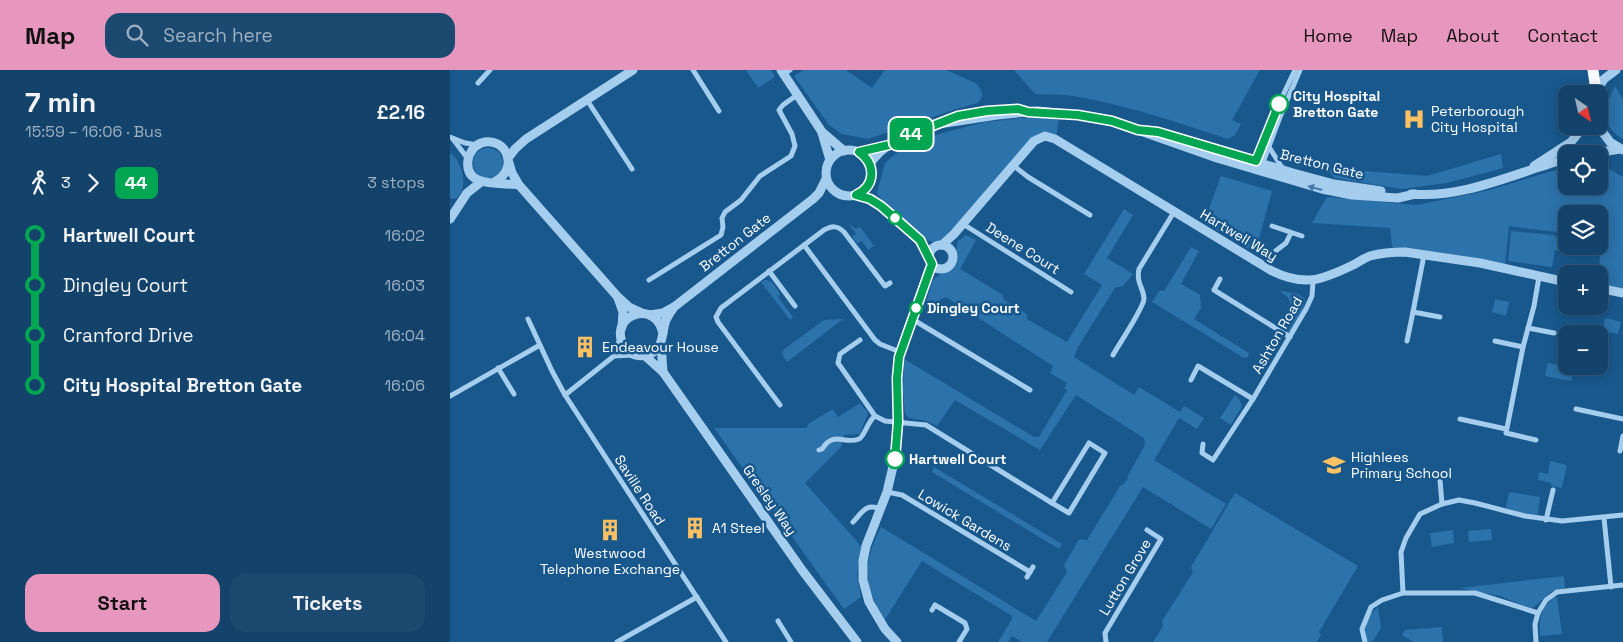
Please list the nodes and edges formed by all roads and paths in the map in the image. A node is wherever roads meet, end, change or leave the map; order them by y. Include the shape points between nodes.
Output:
1 (490, 70) edge
2 (633, 70) edge
3 (692, 70) edge
4 (1295, 70) edge
5 (1300, 70) edge
6 (1593, 70) edge
7 (785, 71) edge
8 (1612, 72) edge
9 (478, 83) dead end
10 (1594, 85) edge
11 (1601, 85) edge
12 (797, 95) junction
13 (587, 100) junction
14 (719, 111) dead end
15 (822, 132) junction
16 (1577, 135) edge
17 (1604, 135) edge
18 (451, 137) edge
19 (526, 139) junction
20 (496, 143) junction
21 (478, 145) junction
22 (889, 145) junction
23 (1269, 146) junction
24 (1621, 149) edge
25 (844, 151) junction
26 (1608, 151) edge
27 (859, 152) junction
28 (468, 159) junction
29 (509, 160) junction
30 (830, 160) junction
31 (1558, 161) edge
32 (870, 164) junction
33 (1014, 166) junction
34 (1258, 166) junction
35 (632, 169) dead end
36 (469, 171) junction
37 (1284, 171) junction
38 (1521, 173) junction
39 (826, 179) junction
40 (871, 180) junction
41 (481, 182) junction
42 (494, 182) junction
43 (519, 185) junction
44 (467, 193) junction
45 (837, 193) junction
46 (1415, 194) junction
47 (856, 195) junction
48 (813, 199) junction
49 (881, 206) junction
50 (1174, 212) junction
51 (1090, 215) dead end
52 (450, 219) edge
53 (963, 224) junction
54 (1272, 226) dead end
55 (1291, 233) junction
56 (954, 234) junction
57 (1302, 236) dead end
58 (920, 240) junction
59 (804, 245) junction
60 (940, 245) junction
61 (952, 252) junction
62 (1424, 254) junction
63 (930, 260) junction
64 (1265, 267) junction
65 (942, 269) junction
66 (769, 271) junction
67 (1539, 277) junction
68 (1220, 279) dead end
69 (649, 280) dead end
70 (927, 280) junction
71 (1313, 281) junction
72 (1558, 281) edge
73 (890, 283) dead end
74 (1608, 290) edge
75 (1071, 292) dead end
76 (1623, 293) edge
77 (617, 296) junction
78 (795, 306) dead end
79 (674, 307) junction
80 (1413, 312) junction
81 (646, 314) junction
82 (1440, 317) dead end
83 (528, 319) dead end
84 (912, 319) junction
85 (1528, 328) junction
86 (621, 332) junction
87 (1554, 333) dead end
88 (1290, 337) junction
89 (662, 338) junction
90 (860, 340) dead end
91 (1407, 341) dead end
92 (1495, 341) dead end
93 (540, 345) junction
94 (1522, 346) junction
95 (900, 352) junction
96 (640, 355) junction
97 (1113, 355) dead end
98 (614, 356) junction
99 (498, 368) junction
100 (663, 372) junction
101 (1190, 380) dead end
102 (1030, 390) dead end
103 (514, 394) dead end
104 (565, 395) junction
105 (450, 396) edge
106 (1253, 399) junction
107 (780, 405) dead end
108 (1576, 408) dead end
109 (876, 416) junction
110 (1460, 419) dead end
111 (1623, 419) edge
112 (898, 422) junction
113 (1506, 429) junction
114 (1623, 436) edge
115 (1536, 440) dead end
116 (1203, 444) dead end
117 (822, 450) dead end
118 (1620, 451) dead end
119 (1440, 480) dead end
120 (1553, 490) dead end
121 (887, 492) junction
122 (1052, 502) junction
123 (1442, 504) junction
124 (880, 509) junction
125 (1623, 515) edge
126 (1604, 518) junction
127 (1546, 520) junction
128 (853, 522) dead end
129 (1147, 530) dead end
130 (1030, 572) dead end
131 (1623, 585) edge
132 (1611, 587) junction
133 (1403, 593) junction
134 (697, 597) junction
135 (932, 610) dead end
136 (1538, 612) junction
137 (778, 621) dead end
138 (617, 642) edge
139 (726, 642) edge
140 (791, 642) edge
141 (857, 642) edge
142 (897, 642) edge
143 (959, 642) edge
144 (1106, 642) edge
145 (1365, 642) edge
146 (1536, 642) edge

1 - 9 street
2 - 13 street
3 - 14 street
4 - 34 street via 1274,114
5 - 23 street
6 - 10 highway
7 - 12 street
8 - 11 street
12 - 15 street
12 - 69 street via 779,110 792,134 795,146 791,156 760,176 741,200 725,212 721,235
13 - 19 street
13 - 35 street
15 - 25 street
15 - 30 street
16 - 38 street, Bretton Gate via 1571,142
17 - 24 street
18 - 21 street via 465,144
18 - 28 street
19 - 20 street
19 - 29 street via 515,148
20 - 21 street
20 - 29 street
21 - 28 street
22 - 27 street, Bretton Gate
22 - 32 street, Bretton Gate
22 - 34 street, Bretton Gate via 947,119 1018,109 1112,121 1138,130 1158,132
23 - 34 street
23 - 37 street
24 - 26 street
25 - 27 street
25 - 30 street
27 - 32 street
28 - 36 street
29 - 42 street via 505,175
29 - 43 street
30 - 39 street
31 - 38 street, Bretton Gate
32 - 40 street
33 - 50 street, Hartwell Way via 1034,141 1045,136
33 - 51 street
33 - 53 street, Hartwell Way
34 - 37 street, Bretton Gate
46 -> 34 street, Bretton Gate via 1398,198 1322,190
36 - 41 street
36 - 44 street
37 - 46 street, Bretton Gate via 1334,184
38 - 46 street, Bretton Gate via 1471,188
39 - 45 street
39 - 48 street, Bretton Gate
40 - 47 street
40 - 49 street
41 - 42 street
41 - 44 street
42 - 43 street
43 - 77 street
44 - 52 street
45 - 47 street
45 - 48 street, Bretton Gate
47 - 49 street
48 - 79 street, Bretton Gate
49 - 58 street
50 - 64 street, Hartwell Way
50 - 97 street via 1139,269 1137,279 1144,299
53 - 56 street, Hartwell Way
53 - 75 street, Deene Court
54 - 55 street
55 - 57 street
55 - 64 street
56 - 60 street, Hartwell Way
56 - 61 street
58 - 60 street
58 - 63 street
59 - 66 street
59 - 73 street via 824,230 836,226 885,286
59 - 95 street via 875,340
60 - 61 street
60 - 63 street via 931,249
61 - 65 street via 952,262
62 - 67 street, Hartwell Way
62 - 71 street, Hartwell Way via 1405,252 1369,256
62 - 80 street
63 - 65 street via 935,267
63 - 70 street
64 - 71 street, Hartwell Way via 1289,279
65 - 70 street
66 - 78 street
66 - 107 street via 724,306 716,317
67 - 72 street, Hartwell Way
67 - 85 street
68 - 88 street via 1214,290
70 - 84 street
71 - 88 street, Ashton Road via 1312,296
74 - 76 street
77 - 81 street via 629,307
77 - 86 street via 622,312
79 - 81 street, Bretton Gate
79 - 89 street, Bretton Gate via 666,320
80 - 82 street
80 - 91 street
81 - 86 street via 630,317
81 - 89 street via 659,322
83 - 93 street, Saville Road
84 - 95 street
84 - 102 street
85 - 87 street
85 - 94 street
86 - 96 street via 625,348
86 - 98 street
88 - 106 street, Ashton Road
89 - 96 street via 651,354
89 - 100 street
90 - 109 street via 840,354 838,363
92 - 94 street
93 - 99 street
93 - 104 street, Saville Road
94 - 113 street
95 - 112 street
96 - 98 street
96 - 100 street, Gresley Way
98 - 104 street
99 - 103 street
99 - 105 street
100 - 141 street, Gresley Way via 802,570
101 - 106 street via 1198,366
104 - 134 street, Saville Road
106 - 116 street, Ashton Road via 1213,460 1202,453
108 - 111 street
109 - 112 street
109 - 117 street via 870,419 859,439 831,439
110 - 113 street
112 - 121 street via 896,458
112 - 122 street via 926,425
113 - 115 street via 1506,433
114 - 118 street
119 - 123 street
120 - 127 street
121 - 124 street
121 - 130 street, Lowick Gardens via 902,495
122 - 122 street via 1089,443 1105,453 1069,513
123 - 127 street via 1459,500
123 - 133 street via 1420,514 1406,538 1401,552
124 - 128 street via 868,507
124 - 142 street via 862,561 863,580 874,612
125 - 126 street
126 - 127 street
126 - 132 street
129 - 144 street, Lutton Grove via 1161,539 1105,633
131 - 132 street
132 - 136 street via 1557,592
133 - 136 street via 1475,593
133 - 145 street via 1371,607 1362,629
134 - 138 street
134 - 139 street, Saville Road
135 - 143 street via 935,605 965,623 967,629
136 - 146 street
137 - 140 street

